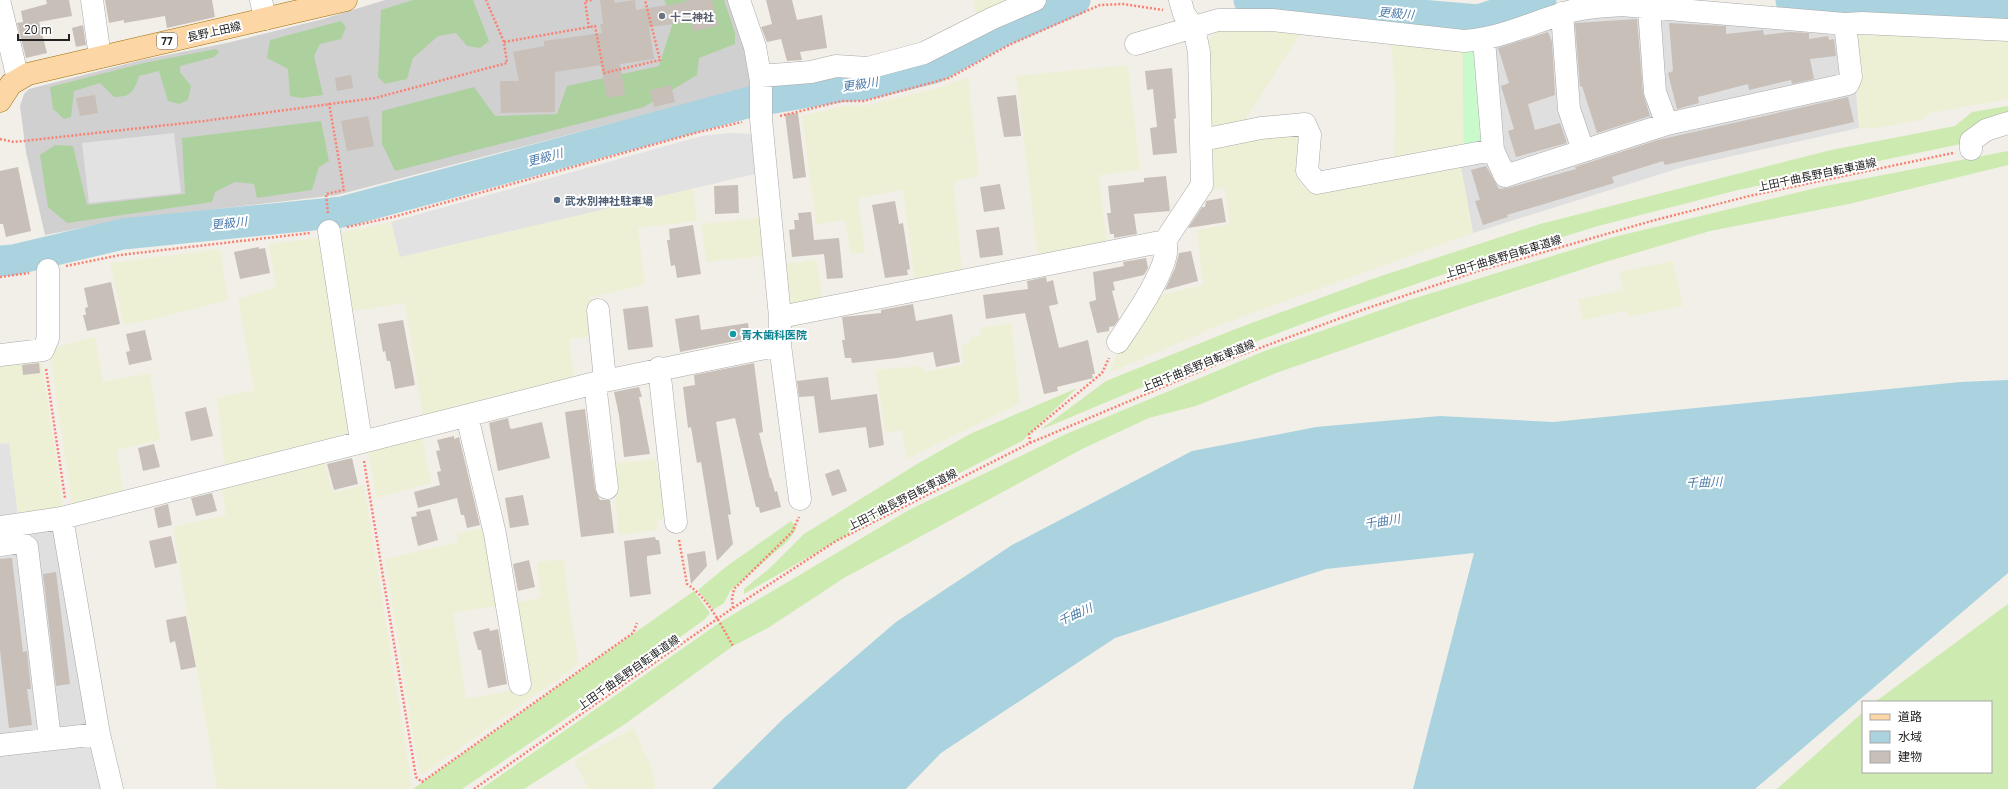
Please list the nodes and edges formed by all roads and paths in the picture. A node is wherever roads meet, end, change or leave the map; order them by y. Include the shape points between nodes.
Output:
1 (92, 0) edge
2 (486, 0) edge
3 (592, 0) edge
4 (645, 0) edge
5 (739, 0) edge
6 (1035, 0) edge
7 (336, 1) edge
8 (0, 4) edge
9 (1649, 8) junction
10 (263, 10) edge
11 (1185, 13) edge
12 (1562, 13) junction
13 (1845, 24) junction
14 (589, 28) junction
15 (2008, 30) edge
16 (1484, 40) junction
17 (504, 42) junction
18 (1136, 44) dead end
19 (100, 57) junction
20 (18, 78) junction
21 (760, 78) junction
22 (0, 101) edge
23 (329, 103) junction
24 (761, 117) junction
25 (2008, 123) edge
26 (1667, 124) junction
27 (0, 139) edge
28 (1202, 140) junction
29 (1971, 149) joint
30 (1493, 150) junction
31 (1583, 150) junction
32 (327, 201) dead end
33 (329, 231) junction
34 (1165, 241) junction
35 (48, 270) junction
36 (0, 277) edge
37 (598, 310) dead end
38 (780, 317) junction
39 (1118, 342) joint
40 (780, 344) junction
41 (43, 350) junction
42 (0, 355) edge
43 (659, 368) junction
44 (600, 381) junction
45 (466, 416) junction
46 (361, 441) junction
47 (1030, 443) junction
48 (607, 488) dead end
49 (800, 499) joint
50 (62, 518) junction
51 (676, 522) joint
52 (0, 527) edge
53 (0, 545) edge
54 (733, 608) junction
55 (717, 619) junction
56 (636, 623) dead end
57 (734, 646) dead end
58 (520, 684) dead end
59 (99, 734) junction
60 (50, 740) junction
61 (0, 746) edge
62 (112, 789) edge
63 (474, 789) edge

1 - 19 street
2 - 17 path
3 - 14 path via 585,1
4 - 14 path via 660,60 604,73 595,26
5 - 21 street via 755,47
6 - 21 street via 924,53 868,68 836,66 811,72
7 - 10 main road, 長野上田線 / 77
8 - 20 street
9 - 12 street via 1621,5
9 - 13 street
9 - 26 street via 1655,92
10 - 19 main road, 長野上田線 / 77
11 - 16 street via 1218,20 1272,20 1464,41
11 - 18 street
11 - 24 path via 1123,4 1100,5 1009,45 949,78 864,101 842,101 780,116
11 - 28 street via 1199,52
12 - 16 street
12 - 31 street via 1569,109
13 - 15 street
13 - 26 street via 1851,77 1848,84
14 - 17 path
16 - 30 street
17 - 23 path via 507,62 375,98
19 - 20 main road, 長野上田線 / 77
20 - 22 main road
21 - 24 street
23 - 27 path via 204,122 14,142
23 - 32 path via 344,190 326,194
24 - 33 path via 393,217
24 - 38 street
25 - 29 street via 1986,130 1971,140
26 - 31 street
28 - 30 street via 1261,128 1305,124 1310,135 1307,171 1317,184
28 - 34 street via 1202,185
29 - 47 path, 上田千曲長野自転車道線 via 1749,196 1640,224 1478,272 1365,309 1222,362
30 - 31 street via 1505,176
33 - 35 path via 120,255
33 - 46 street
34 - 38 street
34 - 39 street via 1166,253 1161,269
35 - 36 path
35 - 41 street via 48,338
37 - 44 street
38 - 40 street
39 - 47 path via 1102,373 1029,434
40 - 43 street
40 - 49 street
41 - 42 street
41 - 50 path via 66,508
43 - 44 street
43 - 51 street
44 - 45 street
44 - 48 street
45 - 46 street
45 - 58 street via 495,534
46 - 50 street
46 - 56 path via 416,777 422,782 633,633
47 - 54 path, 上田千曲長野自転車道線 via 836,541
49 - 54 path via 801,515 792,532 734,589
50 - 52 street
50 - 59 street
51 - 55 path via 687,584 695,589
53 - 60 street via 20,542 27,547
54 - 55 path, 上田千曲長野自転車道線
55 - 57 path
55 - 63 path, 上田千曲長野自転車道線
59 - 60 street
59 - 62 street
60 - 61 street

